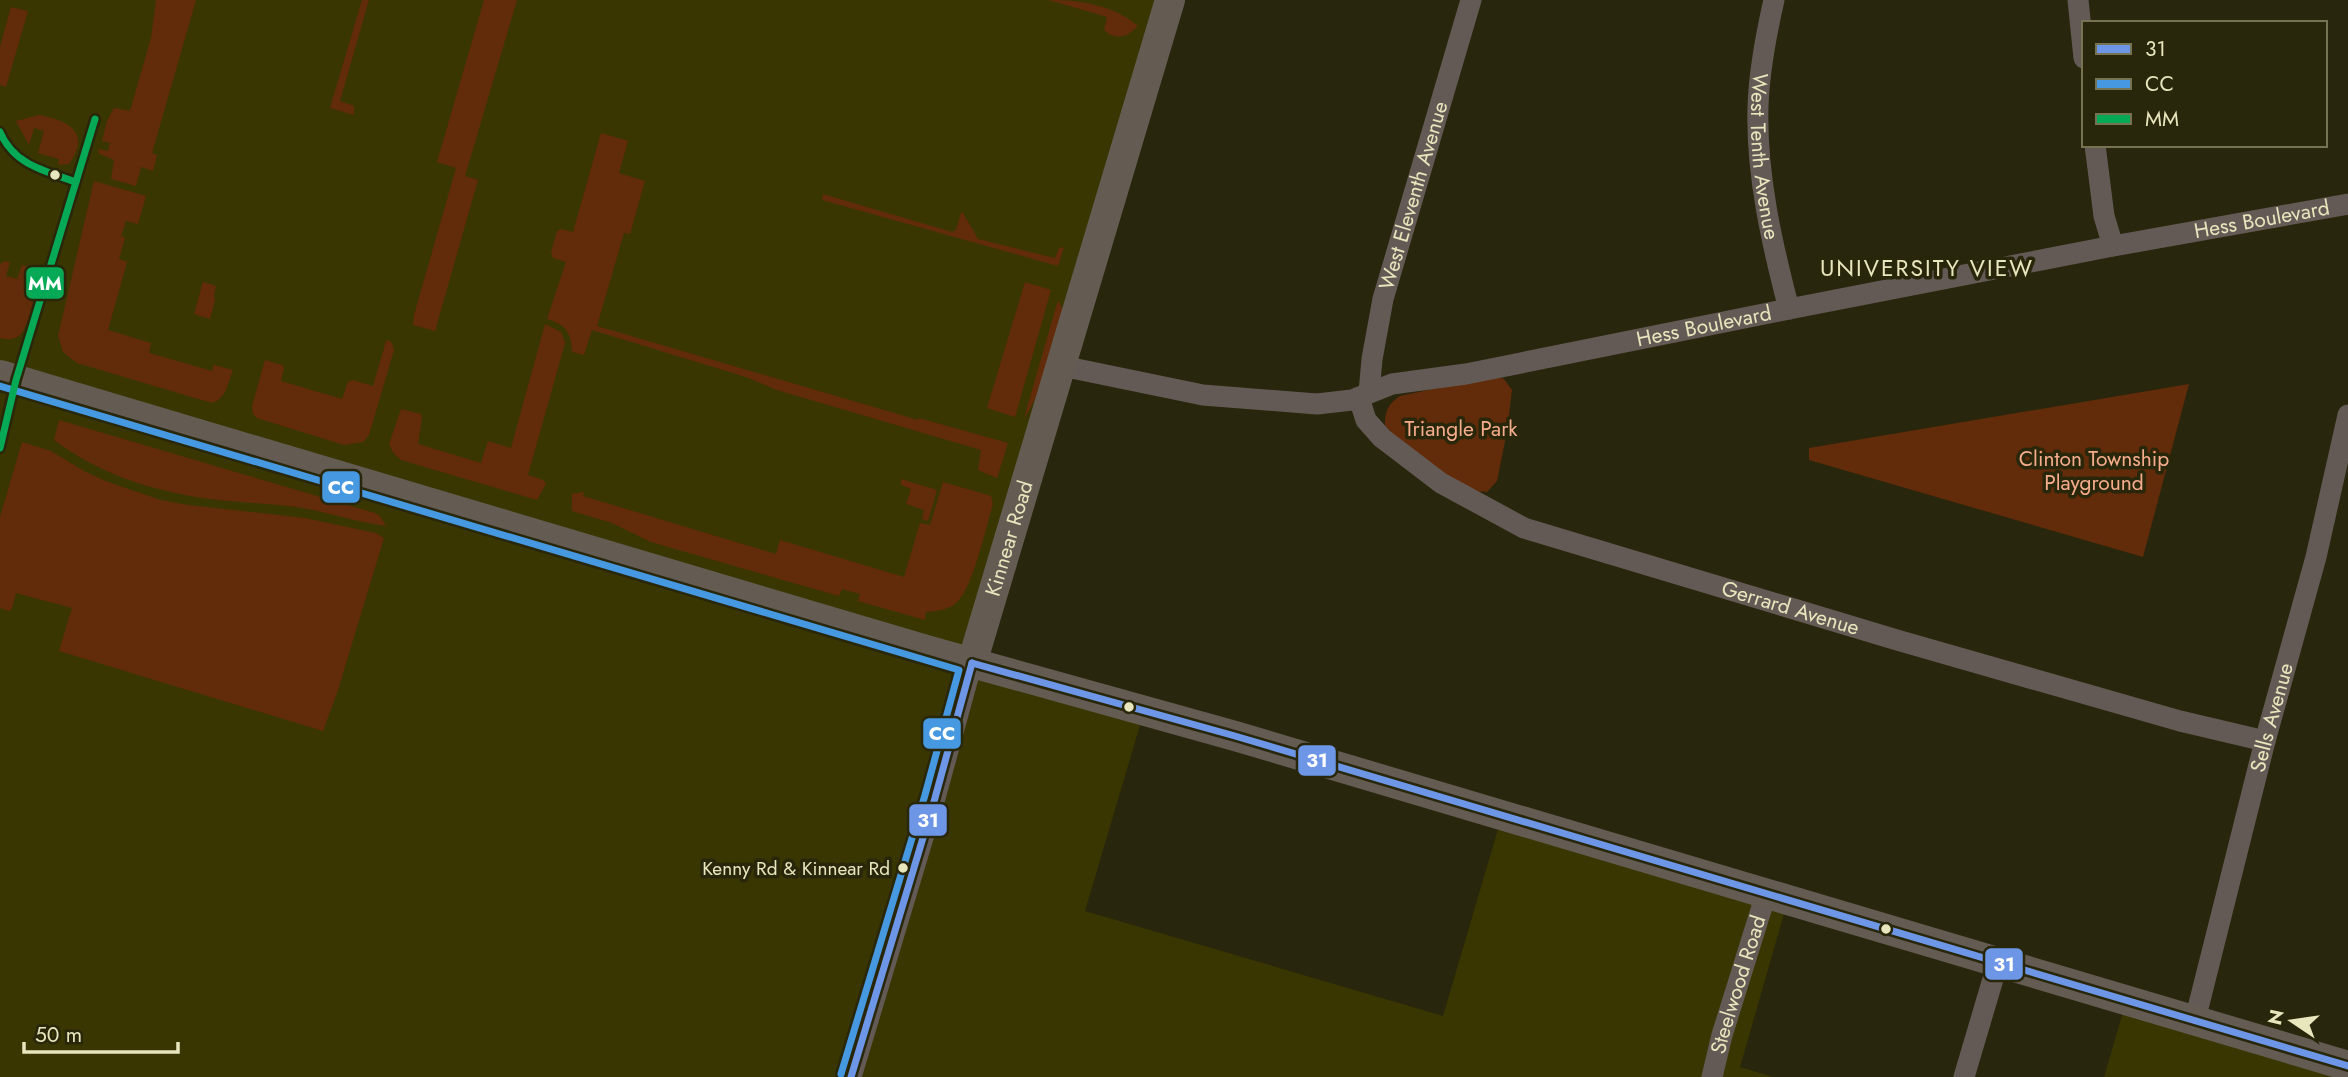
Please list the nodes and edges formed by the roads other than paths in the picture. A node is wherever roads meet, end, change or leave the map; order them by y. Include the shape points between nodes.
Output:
1 (1170, 0) edge
2 (1471, 0) edge
3 (1774, 0) edge
4 (2078, 0) edge
5 (2082, 39) edge
6 (2095, 147) edge
7 (2348, 204) edge
8 (2113, 246) junction
9 (1789, 309) junction
10 (1062, 366) junction
11 (0, 375) edge
12 (1364, 395) junction
13 (2348, 415) edge
14 (972, 663) junction
15 (2265, 741) junction
16 (1766, 894) junction
17 (1998, 962) junction
18 (2195, 1020) junction
19 (2348, 1066) edge
20 (851, 1077) edge
21 (1712, 1077) edge
22 (1964, 1077) edge

1 - 10 street, Kinnear Road
2 - 12 street, West Eleventh Avenue via 1383,299
3 - 9 street, West Tenth Avenue via 1758,108 1760,162
4 - 5 street
6 - 8 street via 2104,216
7 - 8 street, Hess Boulevard
8 - 9 street, Hess Boulevard
9 - 12 street, Hess Boulevard via 1466,374 1392,384
10 - 12 street, Hess Boulevard via 1233,398 1317,404
10 - 14 street, Kinnear Road
11 - 14 street
12 - 15 street, Gerrard Avenue via 1366,420 1381,438 1441,483 1524,528 2180,721
13 - 15 street, Sells Avenue via 2316,557
14 - 16 street
14 - 20 street, Kinnear Road
15 - 18 street, Sells Avenue
16 - 17 street
16 - 21 street, Steelwood Road
17 - 18 street
17 - 22 street
18 - 19 street

